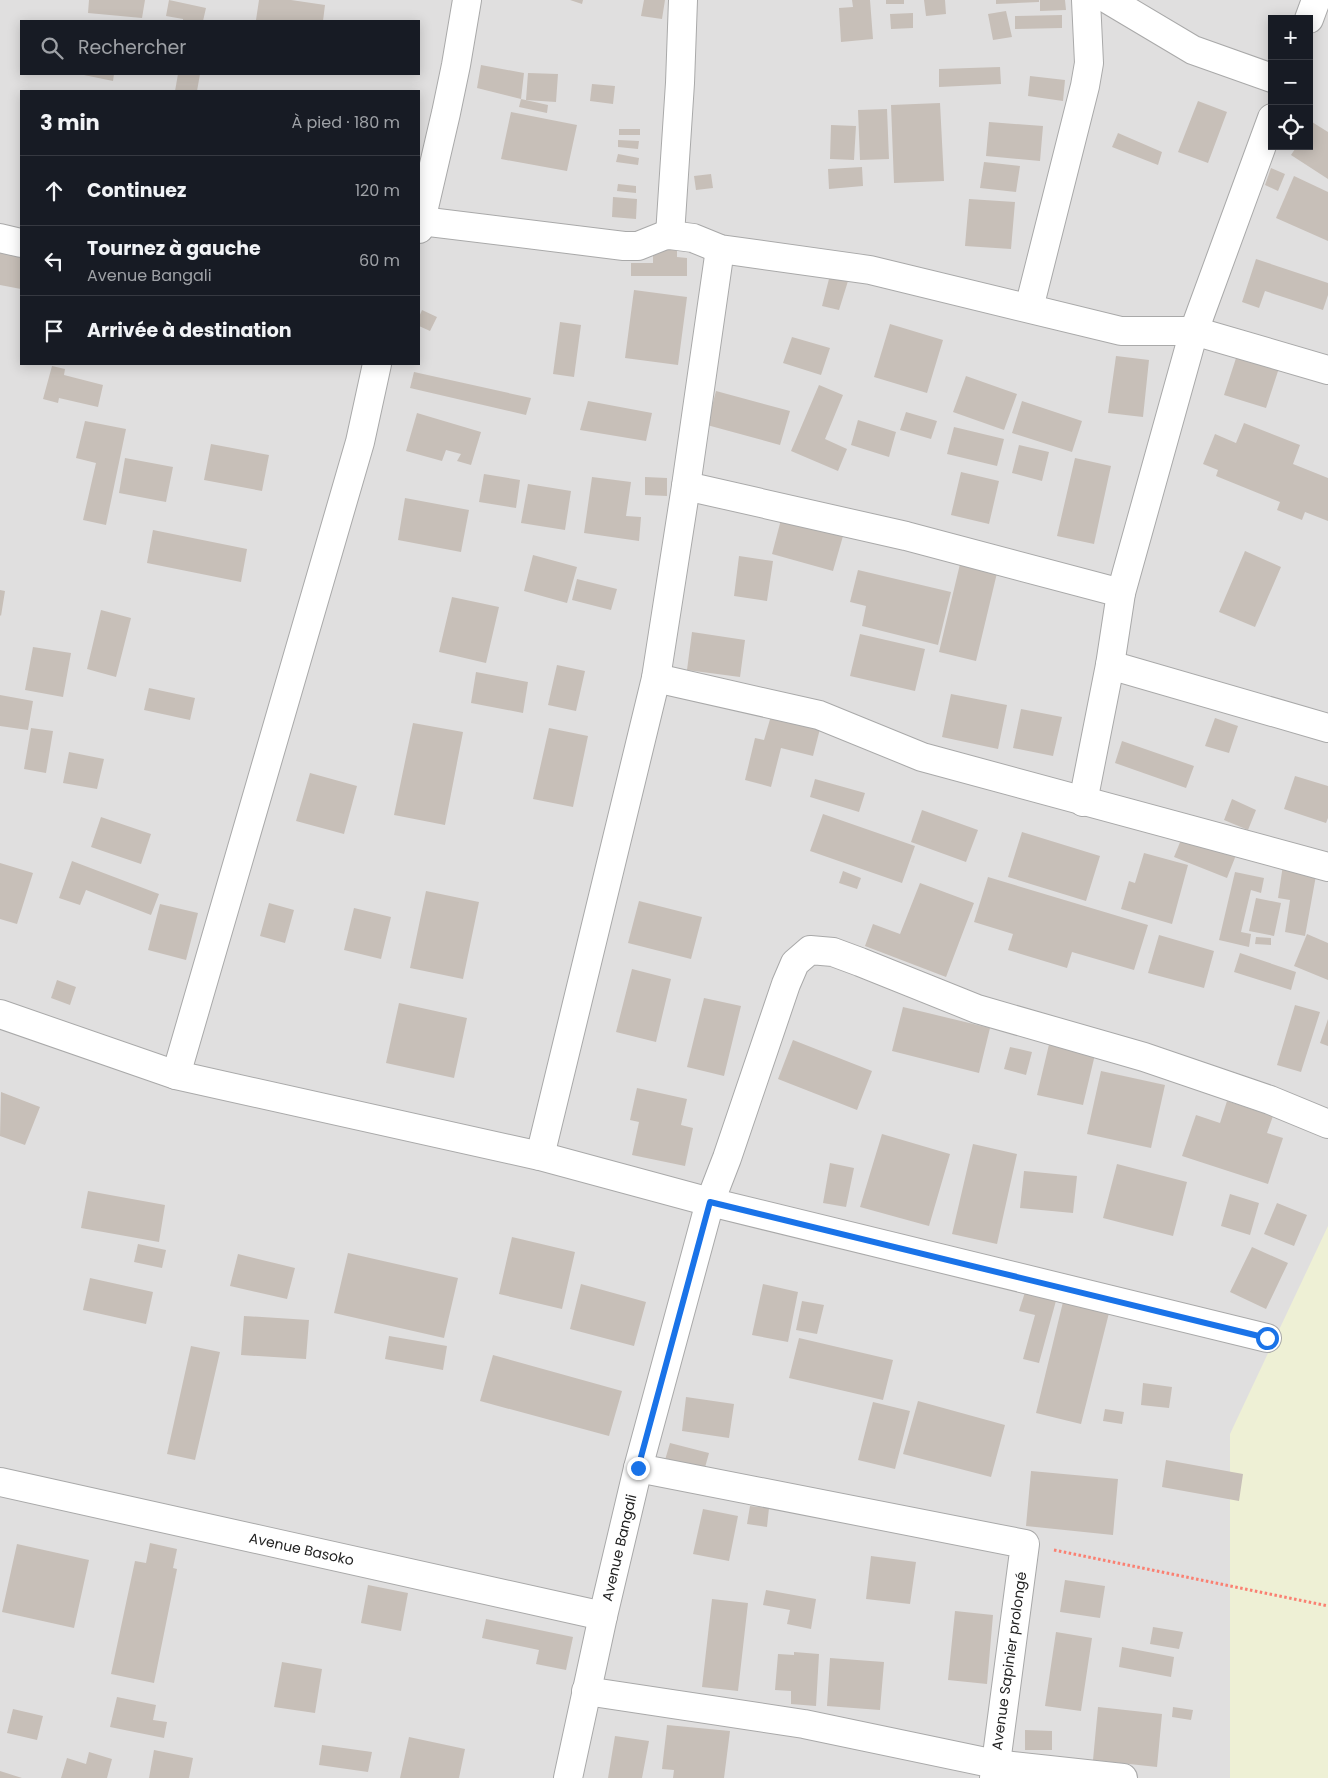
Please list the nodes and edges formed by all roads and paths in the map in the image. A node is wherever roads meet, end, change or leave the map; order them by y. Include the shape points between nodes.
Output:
1 (467, 0) edge
2 (682, 0) edge
3 (1086, 0) edge
4 (1109, 0) edge
5 (1316, 0) edge
6 (1310, 15) edge
7 (1268, 77) edge
8 (1268, 129) edge
9 (420, 225) edge
10 (670, 235) junction
11 (0, 238) edge
12 (20, 243) edge
13 (720, 249) junction
14 (1029, 308) junction
15 (1194, 332) junction
16 (377, 365) edge
17 (1328, 370) edge
18 (686, 486) junction
19 (1121, 593) junction
20 (1110, 665) junction
21 (656, 678) junction
22 (1328, 728) edge
23 (1083, 802) junction
24 (1328, 867) edge
25 (0, 1014) edge
26 (176, 1075) junction
27 (1328, 1124) edge
28 (540, 1156) junction
29 (710, 1202) junction
30 (1267, 1338) dead end
31 (638, 1468) junction
32 (0, 1482) edge
33 (1025, 1544) junction
34 (1328, 1606) edge
35 (603, 1616) junction
36 (586, 1691) junction
37 (994, 1771) edge
38 (568, 1778) edge
39 (1123, 1778) edge

1 - 9 street
2 - 10 street
3 - 14 street via 1088,63 1085,86
4 - 7 street via 1193,50
5 - 6 street
8 - 15 street
9 - 10 street via 624,246 638,246
10 - 13 street via 693,238
11 - 12 street
13 - 14 street via 870,270
13 - 18 street
14 - 15 street via 1121,331
15 - 17 street
15 - 19 street
16 - 26 street via 360,442
18 - 19 street via 906,536
18 - 21 street
19 - 20 street
20 - 22 street
20 - 23 street
21 - 23 street via 819,715 922,757
21 - 28 street
23 - 24 street
25 - 26 street
26 - 28 street
27 - 29 street, Avenue Bangali via 1270,1100 1153,1060 977,1009 833,952 810,950 795,963 786,984 728,1158
28 - 29 street
29 - 30 street
29 - 31 street, Avenue Bangali
31 - 33 street
31 - 35 street, Avenue Bangali
32 - 35 street, Avenue Basoko
33 - 34 path
33 - 37 street, Avenue Sapinier prolongé
35 - 36 street, Avenue Bangali
36 - 37 street via 804,1724
36 - 38 street, Avenue Bangali
37 - 39 street

